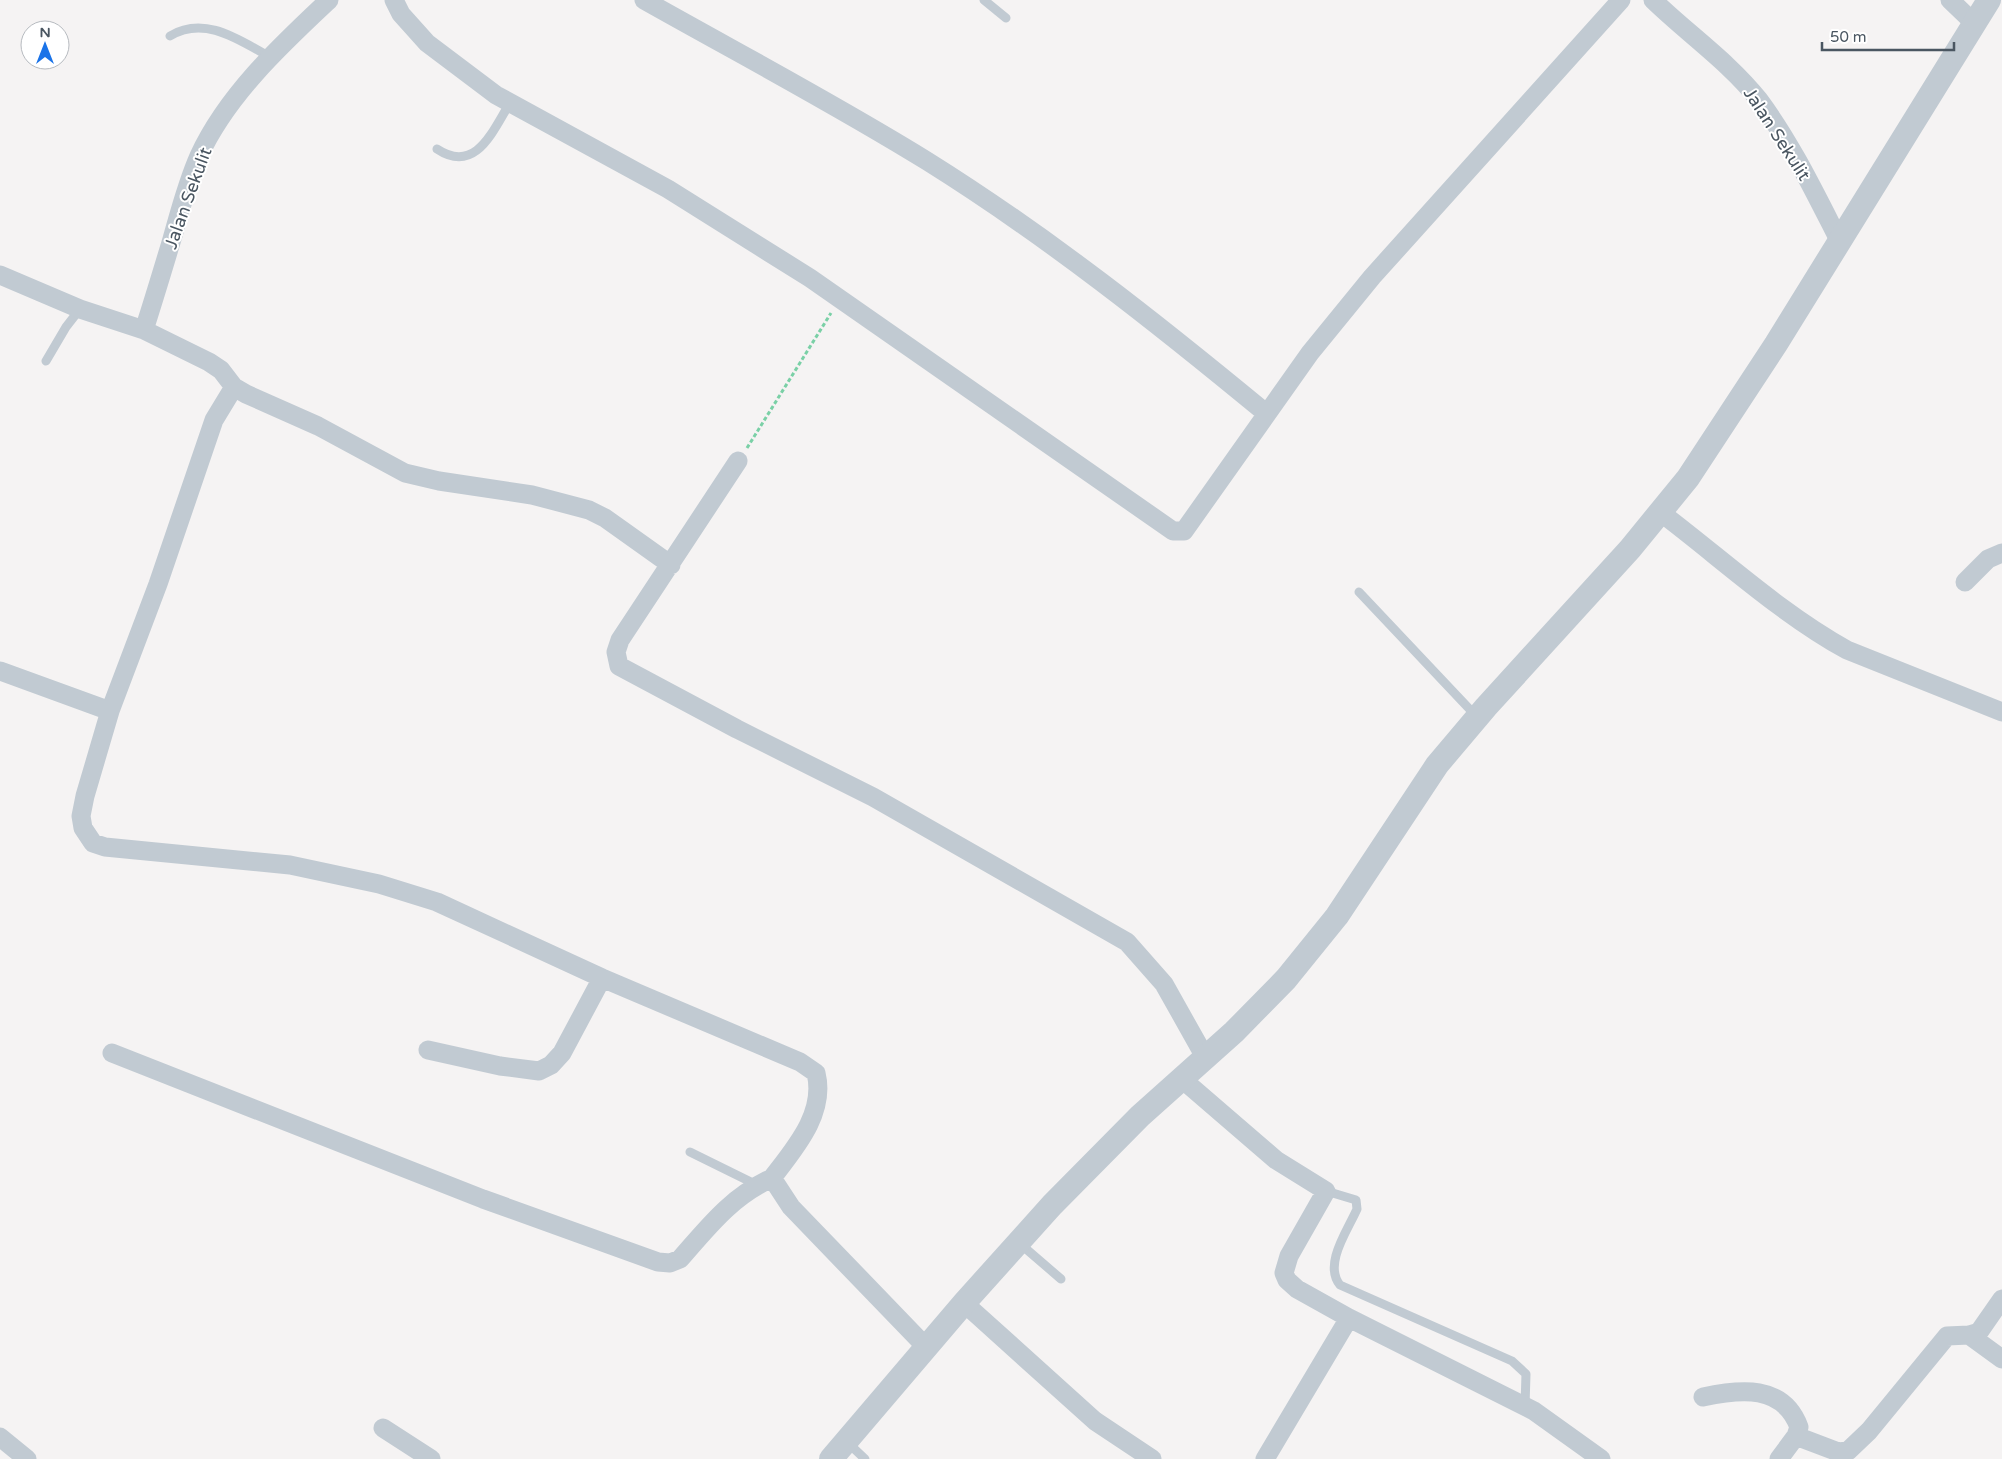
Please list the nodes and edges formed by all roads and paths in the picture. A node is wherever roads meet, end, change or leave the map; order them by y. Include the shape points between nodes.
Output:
1 (329, 0) edge
2 (394, 0) edge
3 (644, 0) edge
4 (984, 0) edge
5 (1621, 0) edge
6 (1653, 0) edge
7 (1950, 0) edge
8 (1990, 0) edge
9 (1006, 18) dead end
10 (1975, 24) junction
11 (170, 36) dead end
12 (270, 57) junction
13 (510, 103) junction
14 (437, 149) dead end
15 (1839, 240) junction
16 (0, 275) edge
17 (839, 300) junction
18 (80, 309) junction
19 (144, 330) junction
20 (46, 361) dead end
21 (234, 387) junction
22 (1267, 414) junction
23 (738, 461) joint
24 (1660, 512) junction
25 (2002, 553) edge
26 (671, 565) junction
27 (1965, 582) dead end
28 (1359, 592) dead end
29 (0, 671) edge
30 (110, 711) junction
31 (2002, 712) edge
32 (1477, 718) junction
33 (602, 978) junction
34 (428, 1050) dead end
35 (112, 1053) dead end
36 (1205, 1057) junction
37 (1182, 1079) junction
38 (690, 1152) dead end
39 (765, 1181) junction
40 (1326, 1191) junction
41 (1018, 1242) junction
42 (1062, 1279) dead end
43 (2002, 1299) edge
44 (964, 1303) junction
45 (1349, 1318) junction
46 (1969, 1335) junction
47 (927, 1348) junction
48 (2002, 1359) edge
49 (1703, 1397) dead end
50 (1525, 1406) junction
51 (383, 1428) dead end
52 (1796, 1436) junction
53 (0, 1437) edge
54 (839, 1450) edge
55 (26, 1459) edge
56 (432, 1459) edge
57 (865, 1459) edge
58 (1152, 1459) edge
59 (1265, 1459) edge
60 (1601, 1459) edge
61 (1779, 1459) edge

1 - 12 street, Jalan Sekulit
2 - 13 street via 427,43
3 - 22 street via 959,182 1153,320
4 - 9 lane
5 - 22 street via 1378,270 1322,337
6 - 15 street, Jalan Sekulit via 1727,66 1759,100 1786,142
7 - 10 street
8 - 10 street
10 - 15 street
11 - 12 lane via 188,28 209,28 225,32
12 - 19 street, Jalan Sekulit via 228,108 200,156
13 - 14 lane via 480,150 470,156 458,157 445,155
13 - 17 street via 668,188 810,278
15 - 24 street via 1712,442
16 - 18 street
17 - 22 street via 1173,531 1184,531
17 - 23 path
18 - 19 street
18 - 20 lane
19 - 21 street via 209,362 221,370
21 - 26 street via 318,426 405,473 532,495 589,510
21 - 30 street via 214,420
23 - 26 street
24 - 31 street via 1784,608 1847,650
24 - 32 street
25 - 27 street via 1988,559
26 - 36 street via 620,640 616,652 619,666 873,797 1127,942 1164,984
28 - 32 lane
29 - 30 street
30 - 33 street via 81,816 83,828 93,843 127,851 290,865 379,884 437,902
32 - 36 street via 1422,784 1337,916 1312,948 1257,1009
33 - 34 street via 562,1053 551,1065 539,1071
33 - 39 street via 779,1052 816,1073 819,1084 814,1115 800,1139
35 - 39 street via 483,1199 658,1262 680,1260 728,1204
36 - 37 street
37 - 40 street via 1276,1160
37 - 41 street via 1094,1162
38 - 39 lane
39 - 47 street
40 - 45 street via 1289,1256 1284,1273 1297,1289
40 - 50 lane via 1356,1200 1357,1209 1333,1266 1334,1278 1340,1285 1512,1361 1526,1374
41 - 42 lane
41 - 44 street
43 - 46 street via 1979,1332
44 - 47 street
44 - 58 street via 1094,1422
45 - 50 street
45 - 59 street
46 - 48 street
46 - 52 street via 1946,1336 1848,1451 1838,1452
47 - 54 street
49 - 52 street via 1734,1390 1770,1396 1795,1415 1799,1427
50 - 60 street via 1557,1425
51 - 56 street
52 - 61 street
53 - 55 street
54 - 57 lane

